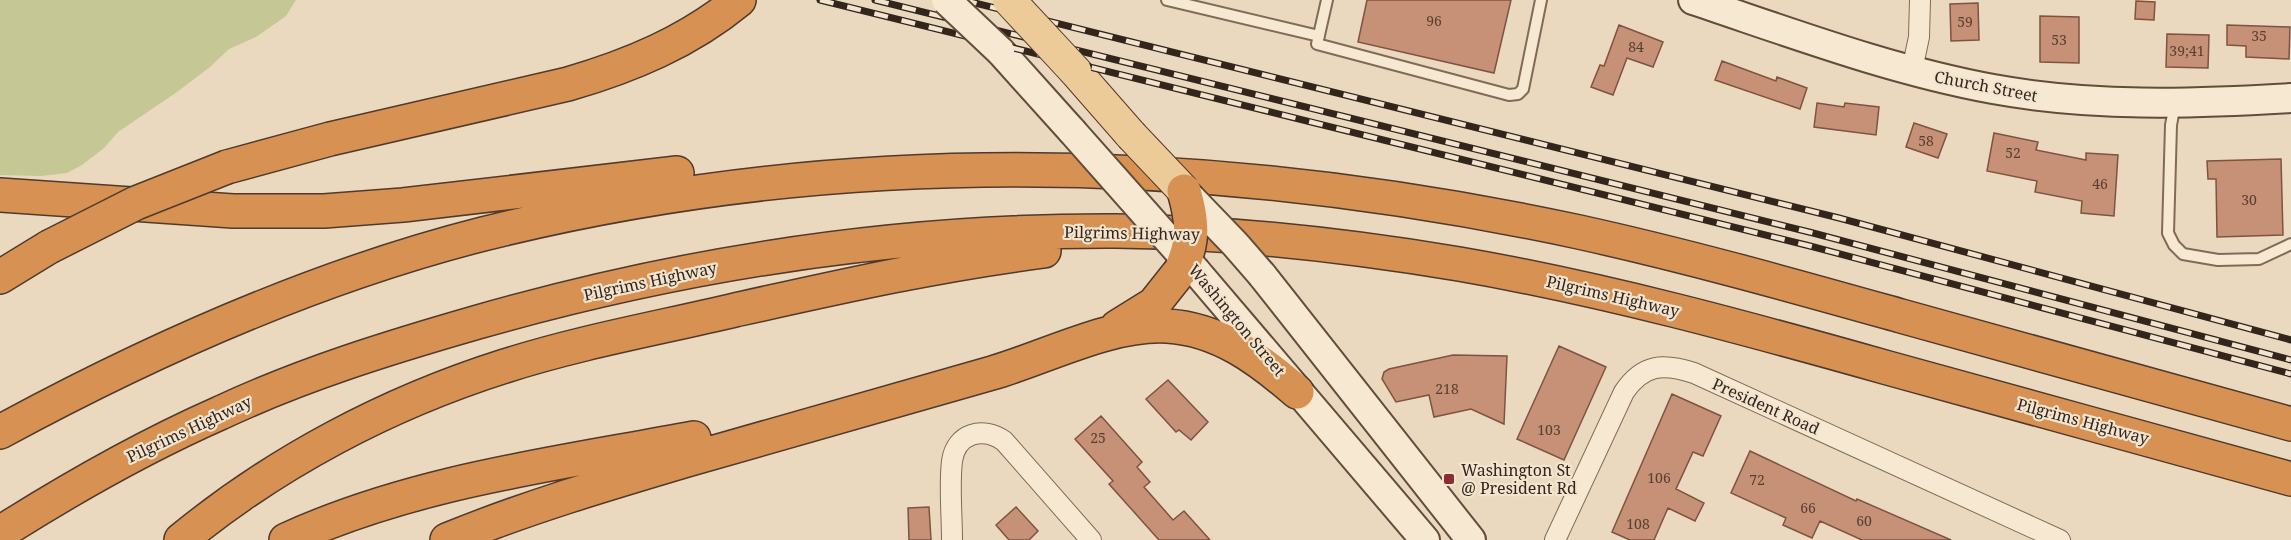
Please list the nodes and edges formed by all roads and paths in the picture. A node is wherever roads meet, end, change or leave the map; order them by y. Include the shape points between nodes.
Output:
1 (739, 0) edge
2 (946, 0) edge
3 (1009, 0) edge
4 (1167, 0) edge
5 (1327, 0) edge
6 (1541, 0) edge
7 (1693, 0) edge
8 (1920, 0) edge
9 (1319, 36) junction
10 (1912, 70) junction
11 (2291, 98) edge
12 (2175, 104) junction
13 (939, 170) junction
14 (1184, 191) junction
15 (0, 195) edge
16 (1217, 236) junction
17 (2291, 244) edge
18 (1188, 267) junction
19 (0, 276) edge
20 (1094, 338) junction
21 (1297, 392) junction
22 (876, 404) junction
23 (2291, 424) edge
24 (0, 432) edge
25 (2291, 479) edge
26 (0, 533) edge
27 (181, 540) edge
28 (286, 540) edge
29 (447, 540) edge
30 (952, 540) edge
31 (1091, 540) edge
32 (1425, 540) edge
33 (1471, 540) edge
34 (1555, 540) edge
35 (2061, 540) edge

1 - 19 highway, bridge via 681,40 642,60 577,81 227,167 136,203
2 - 18 main road, Washington Street, bridge via 1023,76
3 - 14 main road, bridge
4 - 9 lane
5 - 9 lane
6 - 9 lane via 1523,89 1518,94 1509,95 1317,44
7 - 10 main road, Church Street
8 - 10 street
10 - 12 main road, Church Street via 2050,97
11 - 12 main road, Church Street
12 - 17 lane via 2168,233 2174,245 2183,255 2218,261 2259,259
13 - 15 highway via 818,166 724,169 403,205 300,212
13 - 23 highway via 1071,170 1219,179 1370,196 1502,217 1735,270
13 - 24 highway via 820,176 712,189 479,235 327,283 225,323 105,376
14 - 18 highway, bridge via 1192,227
14 - 33 main road, bridge via 1262,274
16 - 25 highway, Pilgrims Highway via 1374,251 1615,296 1734,325
16 - 26 highway, Pilgrims Highway via 1063,232 930,238 718,266 591,292 410,342 259,395 116,464
16 - 27 highway via 955,263 522,360 454,383 354,427 250,488
18 - 20 highway via 1154,304
18 - 21 main road, Washington Street
20 - 21 highway via 1150,326 1204,332 1249,354
20 - 22 highway via 995,372
21 - 32 main road, Washington Street
22 - 28 highway via 435,488
22 - 29 highway via 548,502
30 - 31 street via 952,460 958,444 980,432 1004,441
34 - 35 street, President Road via 1624,392 1636,377 1662,366 1694,373

